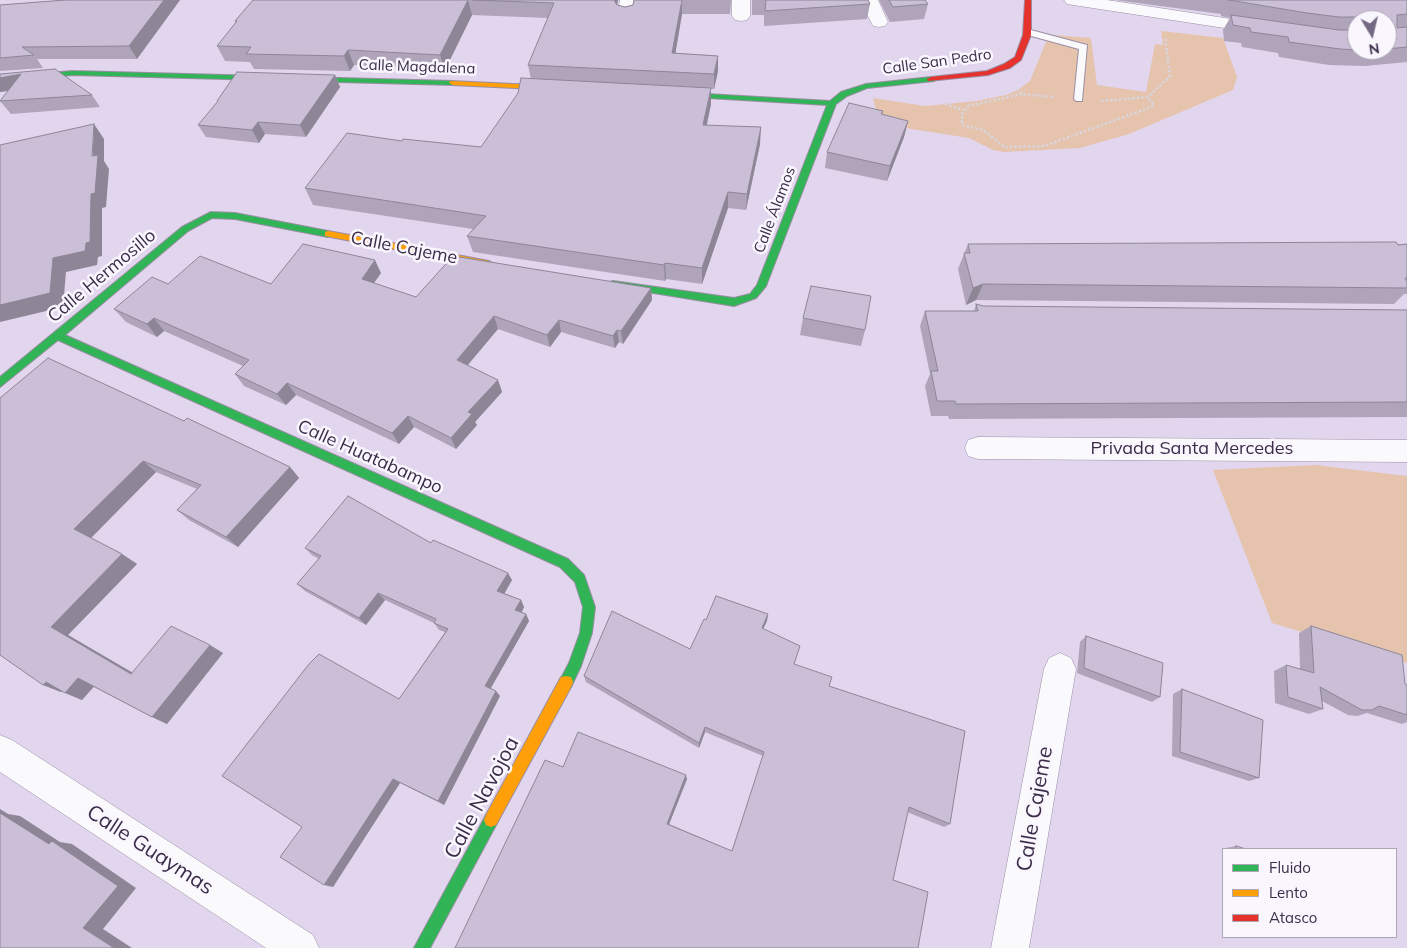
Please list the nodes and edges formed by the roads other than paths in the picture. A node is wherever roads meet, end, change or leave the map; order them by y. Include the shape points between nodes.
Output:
1 (869, 0) edge
2 (1028, 0) edge
3 (1073, 0) edge
4 (880, 22) dead end
5 (1027, 32) junction
6 (1278, 32) edge
7 (0, 80) edge
8 (564, 88) edge
9 (660, 93) edge
10 (1078, 99) dead end
11 (832, 103) junction
12 (235, 216) joint
13 (501, 267) edge
14 (597, 281) edge
15 (58, 336) junction
16 (0, 383) edge
17 (978, 448) dead end
18 (1407, 451) edge
19 (575, 666) joint
20 (1060, 669) dead end
21 (0, 752) edge
22 (300, 948) edge
23 (422, 948) edge
24 (1010, 948) edge

1 - 4 street
2 - 5 street, Calle San Pedro
3 - 6 street
5 - 10 lane via 1084,47
5 - 11 street, Calle San Pedro via 1018,58 995,70 866,86 844,94
7 - 8 street, Calle Magdalena via 72,73
9 - 11 street
11 - 14 street, Calle Álamos via 761,286 753,296 734,302
12 - 13 street, Calle Cajeme
12 - 15 street, Calle Hermosillo via 211,215 185,229
15 - 16 street, Calle Hermosillo
15 - 19 street, Calle Huatabampo via 564,563 580,579 589,607 586,633
17 - 18 street, Privada Santa Mercedes
19 - 23 street, Calle Navojoa
20 - 24 street, Calle Cajeme
21 - 22 street, Calle Guaymas

